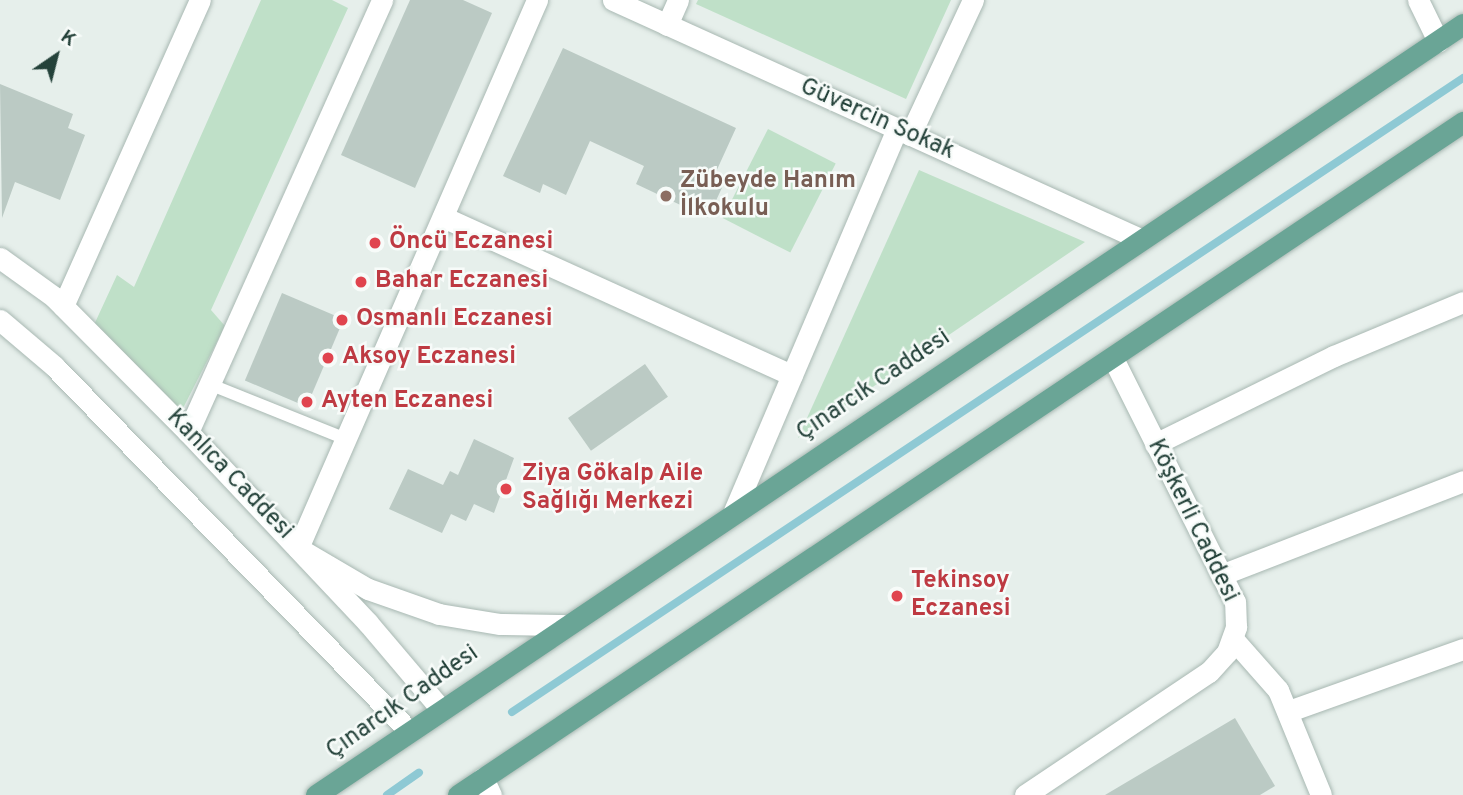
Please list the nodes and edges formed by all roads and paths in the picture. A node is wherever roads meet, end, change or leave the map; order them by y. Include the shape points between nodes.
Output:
1 (200, 0) edge
2 (382, 0) edge
3 (537, 0) edge
4 (613, 0) edge
5 (678, 0) edge
6 (973, 0) edge
7 (1418, 0) edge
8 (1463, 24) edge
9 (667, 25) junction
10 (1438, 41) junction
11 (1463, 122) edge
12 (903, 132) junction
13 (443, 216) junction
14 (1140, 239) junction
15 (0, 258) edge
16 (1463, 302) edge
17 (63, 306) junction
18 (0, 320) edge
19 (1113, 358) junction
20 (792, 375) junction
21 (209, 384) junction
22 (188, 432) junction
23 (346, 439) junction
24 (1155, 444) junction
25 (1463, 481) edge
26 (734, 512) junction
27 (298, 548) junction
28 (1221, 575) junction
29 (563, 625) junction
30 (1233, 639) junction
31 (1463, 649) edge
32 (441, 709) junction
33 (1289, 711) junction
34 (410, 731) junction
35 (487, 787) edge
36 (1035, 792) edge
37 (316, 795) edge
38 (458, 795) edge
39 (1321, 795) edge

1 - 17 street
2 - 21 street
3 - 13 street
4 - 9 street, Güvercin Sokak
5 - 9 street
6 - 12 street
7 - 10 street
8 - 10 main road, Çınarcık Caddesi
9 - 12 street, Güvercin Sokak
10 - 14 main road, Çınarcık Caddesi
11 - 19 main road
12 - 14 street, Güvercin Sokak
12 - 20 street
13 - 20 street
13 - 23 street
14 - 26 main road, Çınarcık Caddesi
15 - 17 street, Kanlıca Caddesi
16 - 24 street via 1334,356
17 - 22 street, Kanlıca Caddesi
18 - 34 street, Kanlıca Caddesi via 54,366
19 - 24 street, Köşkerli Caddesi
19 - 35 main road
20 - 26 street
21 - 22 street
21 - 23 lane
22 - 27 street, Kanlıca Caddesi
23 - 27 street
24 - 28 street, Köşkerli Caddesi
25 - 28 street
26 - 29 main road, Çınarcık Caddesi
27 - 29 street via 334,572 415,607 500,624
27 - 32 street, Kanlıca Caddesi
28 - 30 street, Köşkerli Caddesi via 1235,602
29 - 32 main road, Çınarcık Caddesi
30 - 33 street via 1269,676
30 - 36 street, Köşkerli Caddesi via 1209,673
31 - 33 street
32 - 34 main road, Çınarcık Caddesi
33 - 39 street
34 - 37 main road, Çınarcık Caddesi
35 - 38 main road

